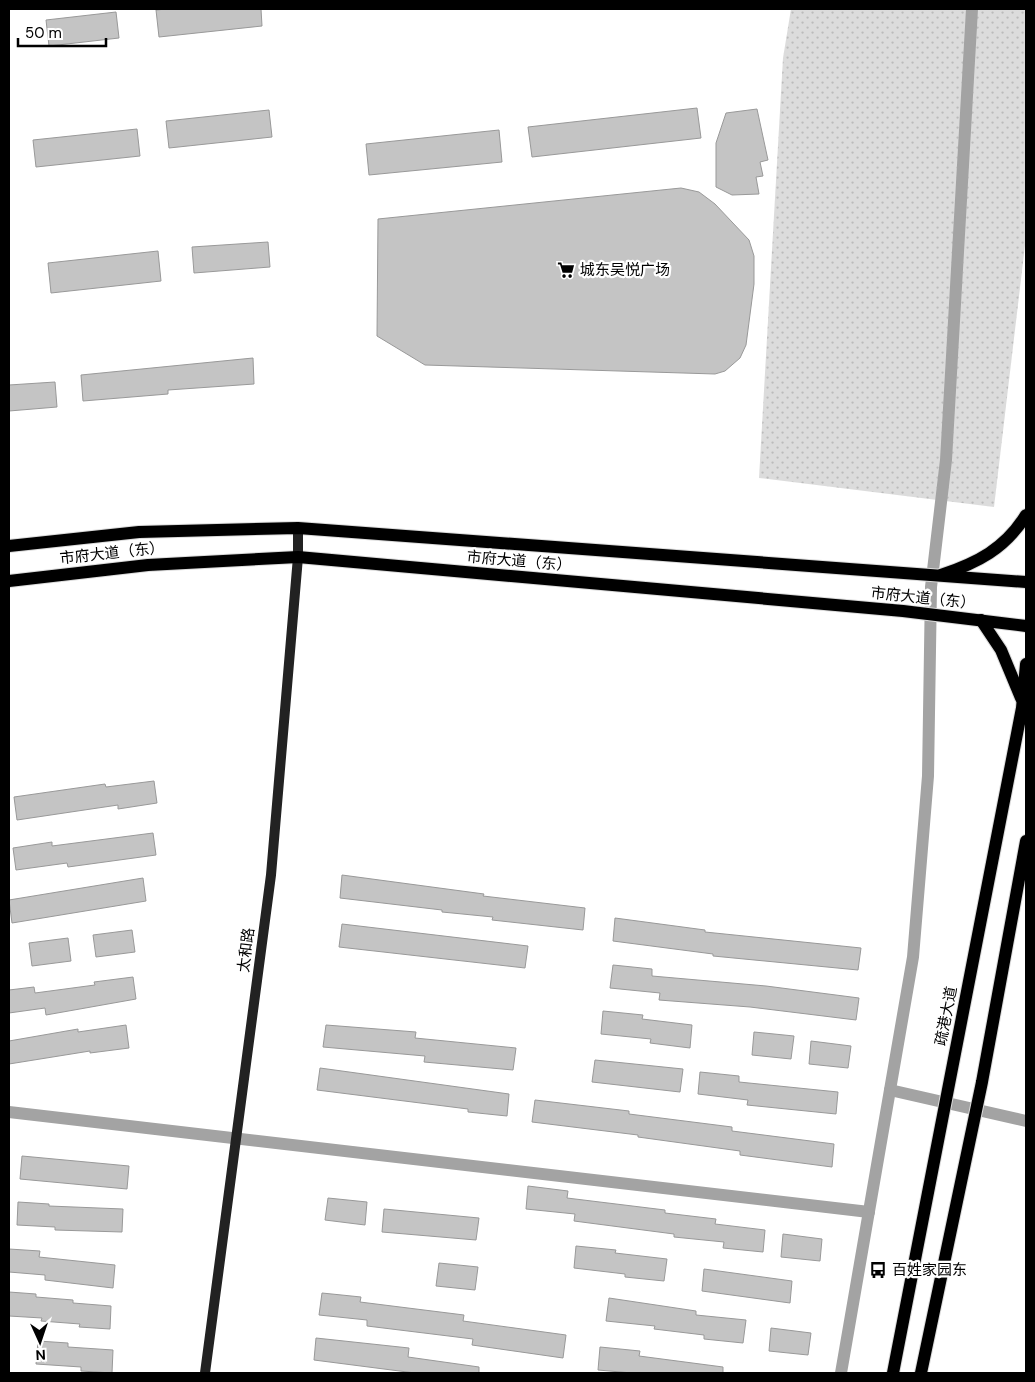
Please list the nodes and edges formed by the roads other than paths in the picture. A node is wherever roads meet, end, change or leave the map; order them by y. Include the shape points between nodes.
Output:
1 (1026, 515) edge
2 (298, 528) junction
3 (9, 546) edge
4 (298, 557) junction
5 (936, 576) junction
6 (9, 581) edge
7 (1026, 582) edge
8 (981, 620) junction
9 (1026, 626) edge
10 (1026, 664) edge
11 (1022, 702) junction
12 (1026, 841) edge
13 (205, 1373) edge
14 (893, 1373) edge
15 (921, 1373) edge

1 - 5 main road via 995,551
2 - 3 main road, 市府大道（东） via 139,532
2 - 4 street, 太和路
2 - 5 main road, 市府大道（东）
4 - 6 main road, 市府大道（东） via 148,565
4 - 8 main road, 市府大道（东）
4 - 13 street, 太和路 via 271,875
5 - 7 main road, 市府大道（东）
8 - 9 main road, 市府大道（东）
8 - 11 main road via 1001,650
10 - 11 main road, 疏港大道
11 - 14 main road, 疏港大道
12 - 15 main road via 982,1082

